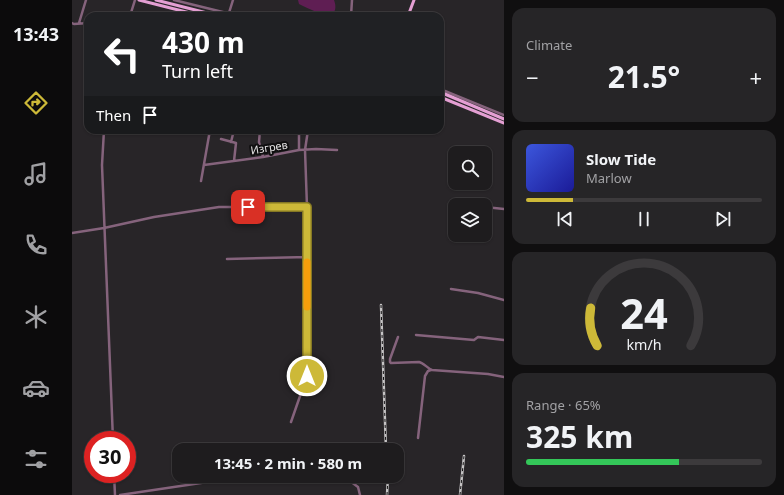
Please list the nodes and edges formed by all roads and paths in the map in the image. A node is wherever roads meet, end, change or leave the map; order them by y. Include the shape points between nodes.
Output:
1 (86, 0) edge
2 (135, 0) edge
3 (139, 0) edge
4 (156, 0) edge
5 (174, 0) edge
6 (233, 0) edge
7 (352, 0) edge
8 (414, 0) edge
9 (131, 12) edge
10 (186, 12) edge
11 (203, 12) edge
12 (218, 12) edge
13 (230, 12) edge
14 (351, 12) edge
15 (410, 12) edge
16 (72, 23) edge
17 (79, 23) junction
18 (84, 23) edge
19 (444, 91) edge
20 (444, 94) edge
21 (444, 99) edge
22 (504, 115) edge
23 (504, 119) edge
24 (504, 123) edge
25 (104, 134) edge
26 (209, 134) edge
27 (233, 134) edge
28 (260, 134) edge
29 (299, 134) edge
30 (307, 134) edge
31 (221, 139) dead end
32 (231, 142) junction
33 (299, 150) junction
34 (305, 150) junction
35 (338, 150) dead end
36 (263, 157) junction
37 (234, 161) junction
38 (204, 165) junction
39 (201, 182) dead end
40 (307, 207) junction
41 (492, 208) edge
42 (504, 209) edge
43 (104, 228) junction
44 (72, 233) edge
45 (307, 257) junction
46 (227, 259) dead end
47 (451, 289) dead end
48 (504, 300) edge
49 (416, 335) dead end
50 (398, 337) dead end
51 (504, 340) edge
52 (432, 370) junction
53 (504, 377) edge
54 (291, 422) dead end
55 (112, 431) edge
56 (418, 438) dead end
57 (114, 483) edge
58 (201, 483) edge
59 (353, 483) edge
60 (115, 495) edge
61 (120, 495) edge
62 (360, 495) edge

1 - 17 street
2 - 9 street
3 - 10 main road
4 - 11 main road
5 - 12 street
6 - 13 street
7 - 14 street
8 - 15 main road
16 - 17 street
17 - 18 street
19 - 22 street
20 - 23 main road
21 - 24 main road
25 - 43 street
26 - 38 street
27 - 32 street
28 - 36 street
29 - 33 street
30 - 34 street
31 - 32 street
32 - 37 street via 236,143
33 - 34 street, Изгрев
33 - 36 street, Изгрев
34 - 35 street, Изгрев
34 - 40 street
36 - 37 street, Изгрев
37 - 38 street, Изгрев
38 - 39 street
40 - 43 street via 219,207
40 - 45 street
41 - 42 street
43 - 44 street
43 - 55 street
45 - 46 street
45 - 54 street via 307,376
47 - 48 street
49 - 51 street
50 - 52 street via 390,362 422,363
52 - 53 street
52 - 56 street via 425,376
57 - 60 street
58 - 61 street
59 - 62 street via 358,487

